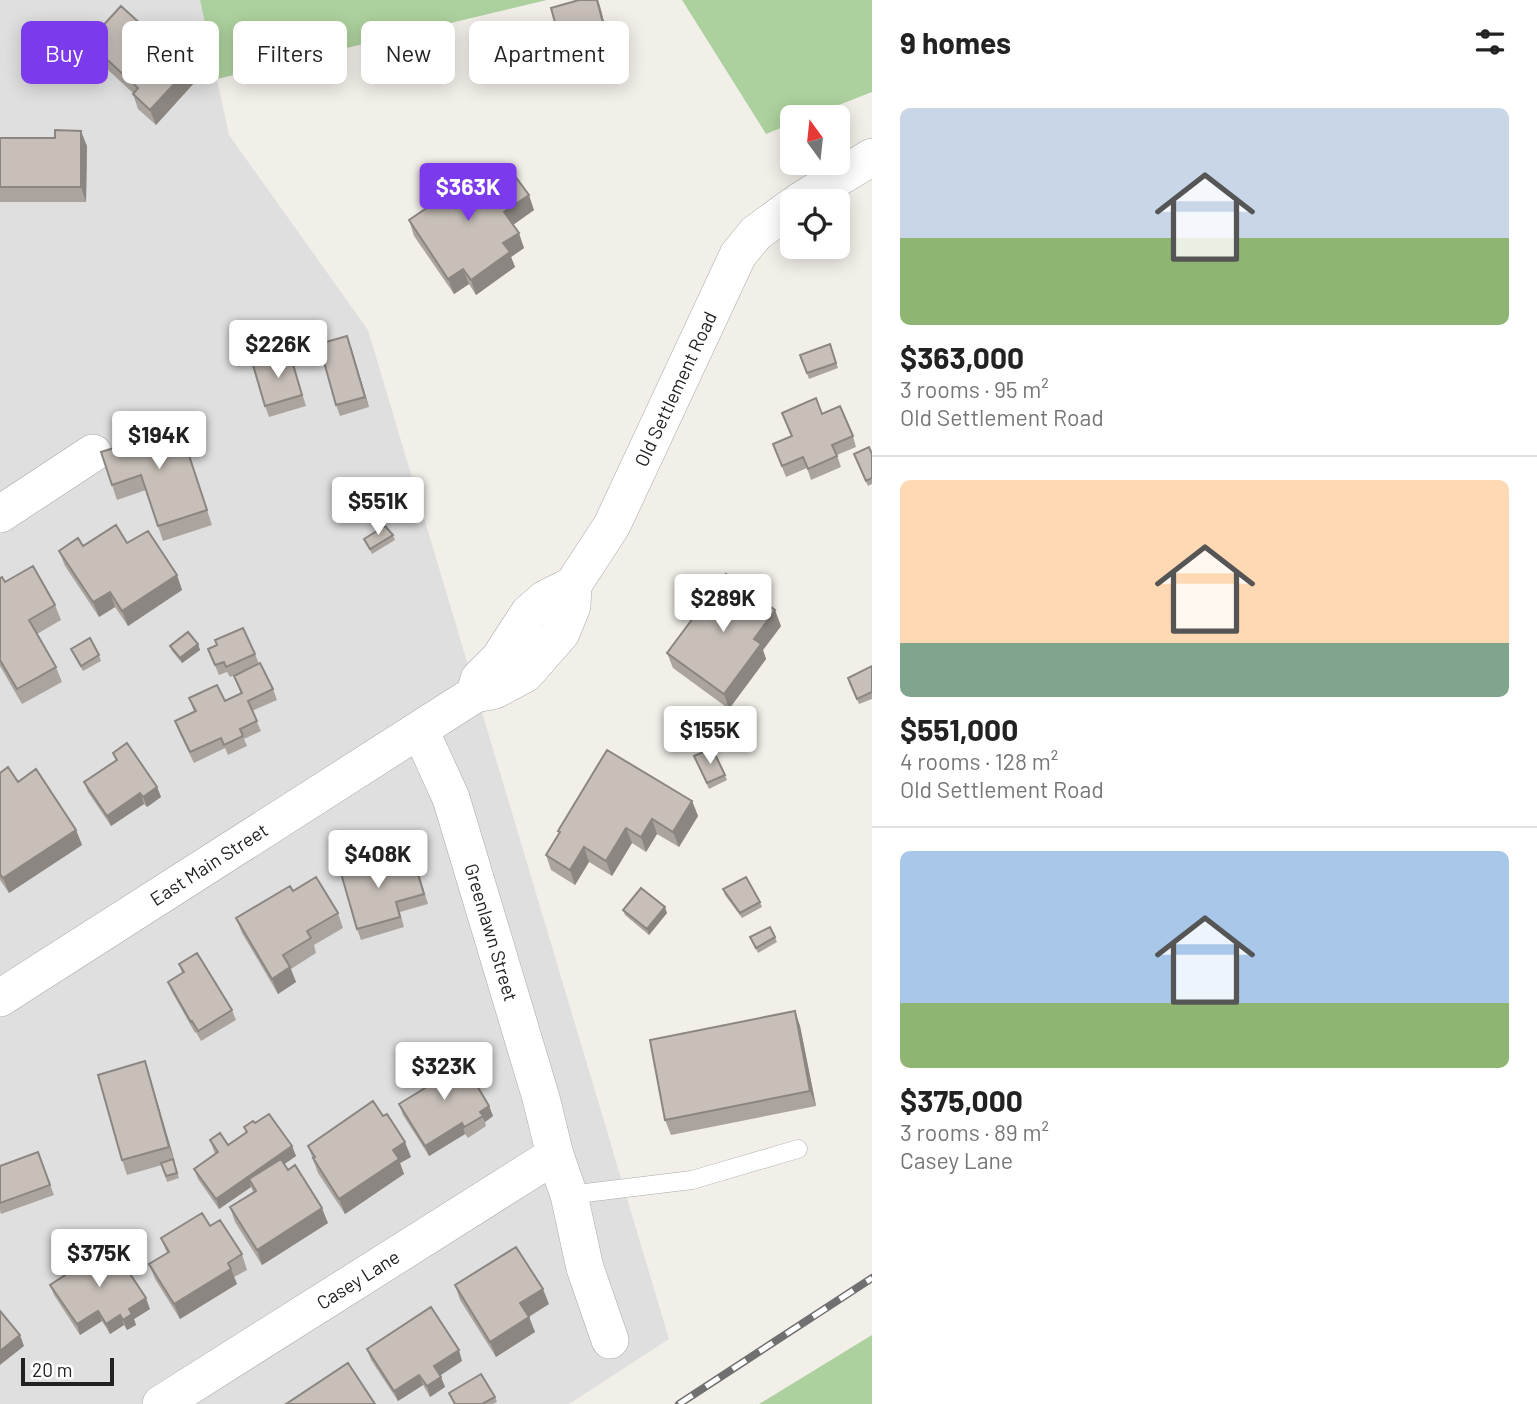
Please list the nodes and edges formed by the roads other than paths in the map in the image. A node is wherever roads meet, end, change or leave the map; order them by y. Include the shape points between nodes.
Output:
1 (872, 157) edge
2 (820, 189) edge
3 (780, 215) edge
4 (93, 453) dead end
5 (0, 514) edge
6 (420, 730) junction
7 (0, 999) edge
8 (799, 1149) dead end
9 (555, 1155) junction
10 (569, 1195) junction
11 (610, 1340) dead end
12 (161, 1404) edge

1 - 2 street
3 - 6 street, Old Settlement Road via 756,233 738,256 612,525 573,585 572,606 561,633 525,674 495,690 475,694
4 - 5 street
6 - 7 street, East Main Street
6 - 9 street, Greenlawn Street via 451,798
8 - 10 lane via 692,1180
9 - 10 street, Greenlawn Street
9 - 12 street, Casey Lane
10 - 11 street, Greenlawn Street via 585,1268

